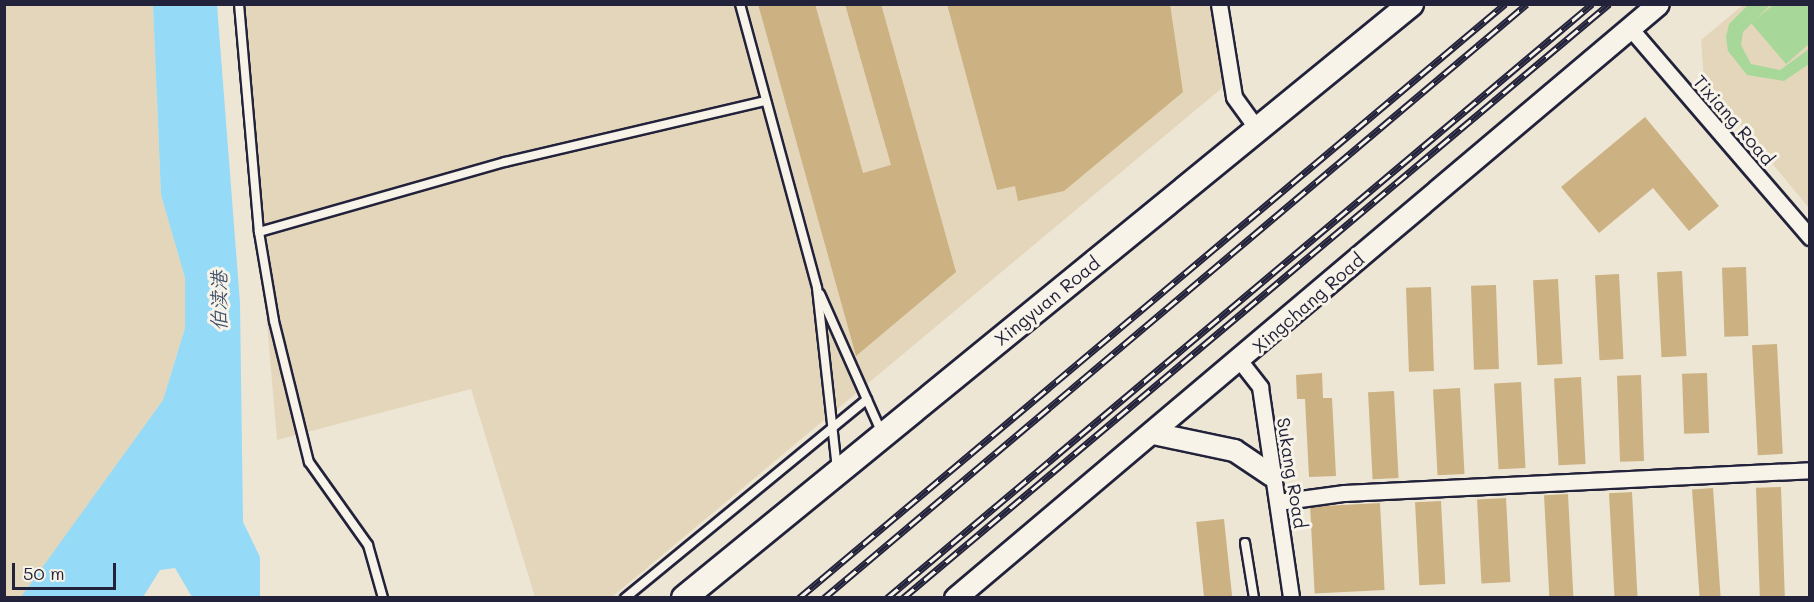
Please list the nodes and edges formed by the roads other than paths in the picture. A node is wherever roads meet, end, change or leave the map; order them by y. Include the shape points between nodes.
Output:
1 (239, 4) edge
2 (740, 4) edge
3 (1219, 4) edge
4 (1411, 4) edge
5 (1658, 4) edge
6 (1630, 28) junction
7 (766, 101) junction
8 (1257, 129) junction
9 (259, 232) junction
10 (1809, 237) edge
11 (817, 288) junction
12 (1240, 361) junction
13 (867, 399) junction
14 (832, 428) junction
15 (1153, 433) junction
16 (883, 435) junction
17 (1809, 470) edge
18 (837, 473) junction
19 (1271, 475) junction
20 (1278, 502) junction
21 (1245, 543) dead end
22 (383, 597) edge
23 (625, 597) edge
24 (684, 597) edge
25 (955, 597) edge
26 (1254, 597) edge
27 (1291, 597) edge

1 - 9 lane
2 - 7 lane
3 - 8 street via 1234,97
4 - 8 main road, Xingyuan Road
5 - 6 main road, Xingchang Road
6 - 10 street, Tixiang Road
6 - 12 main road, Xingchang Road
7 - 9 lane via 506,162
7 - 11 lane
8 - 16 main road, Xingyuan Road
9 - 22 lane via 274,321 309,462 368,545
11 - 13 lane
11 - 14 lane
12 - 15 main road, Xingchang Road
12 - 19 street, Sukang Road via 1260,387
13 - 14 lane
13 - 16 lane
14 - 18 lane
14 - 23 lane
15 - 19 main road via 1234,450
15 - 25 main road, Xingchang Road
16 - 18 main road, Xingyuan Road
17 - 20 street via 1344,493
18 - 24 main road, Xingyuan Road
19 - 20 street, Sukang Road
20 - 27 street, Sukang Road
21 - 26 lane

